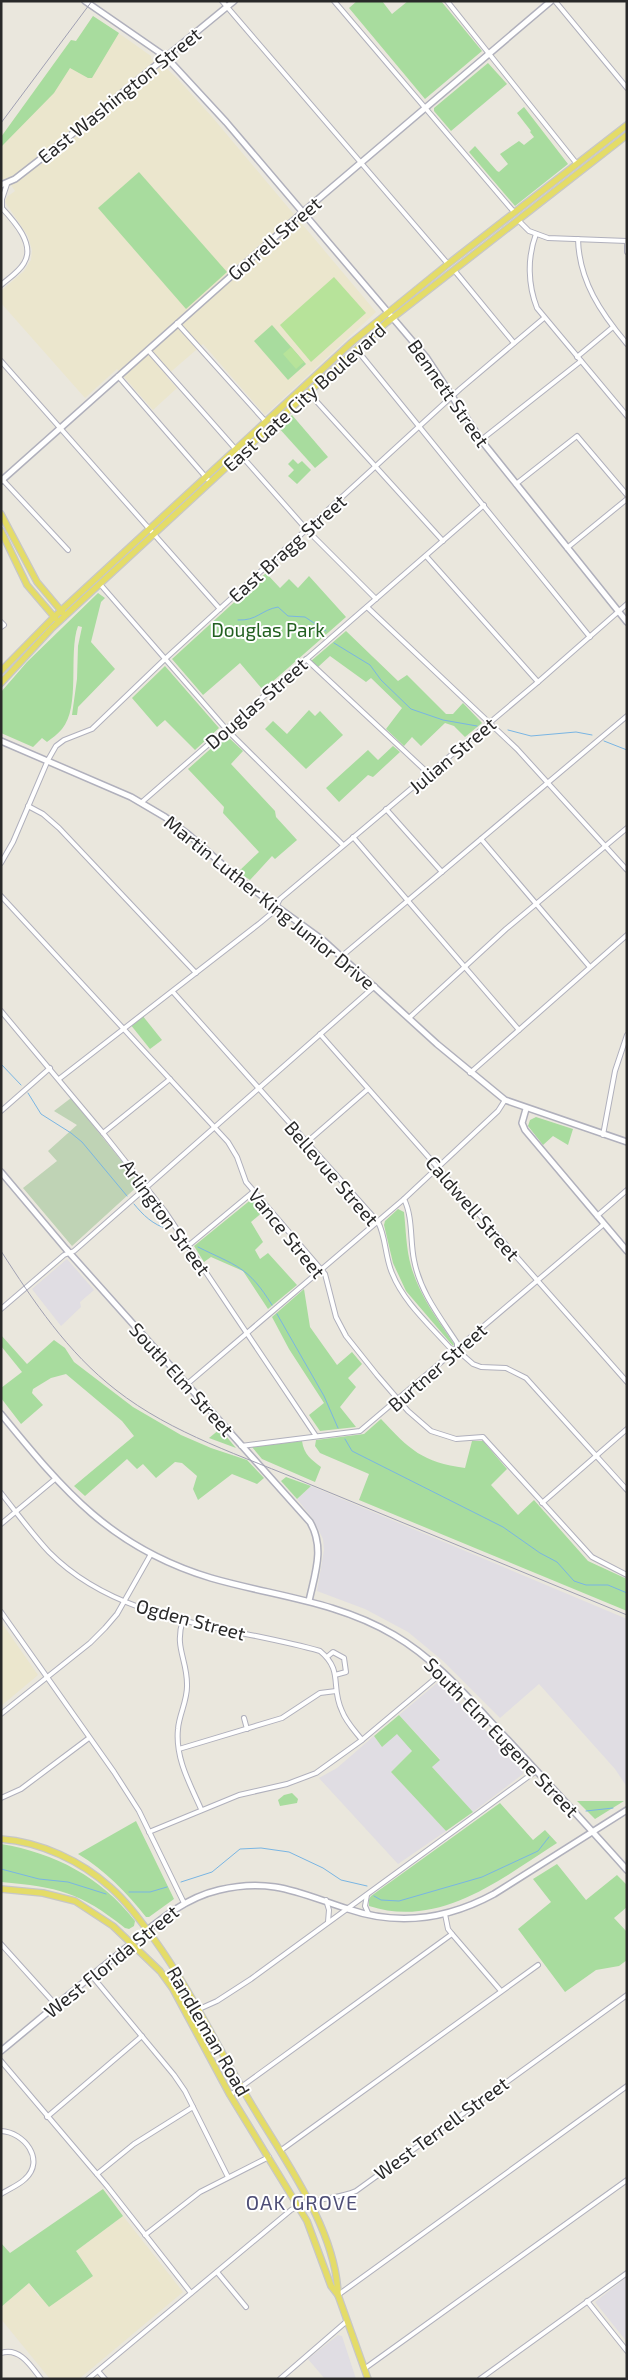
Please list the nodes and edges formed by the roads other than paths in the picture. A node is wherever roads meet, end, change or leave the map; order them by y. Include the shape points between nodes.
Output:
1 (84, 1) edge
2 (222, 1) edge
3 (234, 1) edge
4 (334, 1) edge
5 (448, 1) edge
6 (551, 1) edge
7 (555, 1) edge
8 (227, 7) junction
9 (489, 54) junction
10 (166, 57) junction
11 (627, 88) edge
12 (424, 109) junction
13 (627, 125) edge
14 (627, 135) edge
15 (361, 163) junction
16 (577, 164) junction
17 (4, 184) edge
18 (1, 207) edge
19 (303, 212) junction
20 (514, 212) junction
21 (518, 219) junction
22 (536, 234) junction
23 (578, 239) junction
24 (627, 241) edge
25 (627, 252) edge
26 (448, 264) junction
27 (453, 269) junction
28 (1, 285) edge
29 (388, 311) junction
30 (393, 317) junction
31 (544, 318) junction
32 (177, 323) junction
33 (613, 327) junction
34 (514, 343) junction
35 (627, 344) edge
36 (148, 349) junction
37 (357, 350) junction
38 (577, 357) junction
39 (1, 360) edge
40 (581, 361) junction
41 (118, 376) junction
42 (308, 392) junction
43 (453, 396) junction
44 (627, 416) edge
45 (265, 421) junction
46 (421, 426) junction
47 (61, 427) junction
48 (270, 427) junction
49 (481, 440) junction
50 (235, 449) junction
51 (240, 454) junction
52 (377, 467) junction
53 (205, 477) junction
54 (2, 480) edge
55 (210, 482) junction
56 (516, 484) junction
57 (627, 494) edge
58 (627, 499) edge
59 (484, 505) junction
60 (1, 514) edge
61 (150, 528) junction
62 (307, 530) junction
63 (1, 531) edge
64 (155, 534) junction
65 (443, 541) junction
66 (567, 548) junction
67 (68, 550) dead end
68 (426, 556) junction
69 (100, 584) junction
70 (376, 599) junction
71 (627, 604) edge
72 (367, 607) junction
73 (220, 609) junction
74 (60, 610) junction
75 (618, 612) junction
76 (66, 616) junction
77 (54, 617) junction
78 (1, 622) edge
79 (59, 622) junction
80 (627, 622) edge
81 (1, 627) edge
82 (590, 637) junction
83 (165, 659) junction
84 (306, 660) junction
85 (1, 671) edge
86 (538, 682) junction
87 (1, 683) edge
88 (627, 716) edge
89 (491, 722) junction
90 (227, 730) junction
91 (1, 741) edge
92 (48, 760) junction
93 (429, 774) junction
94 (548, 781) junction
95 (142, 802) junction
96 (28, 806) junction
97 (386, 809) junction
98 (627, 828) edge
99 (353, 837) junction
100 (481, 838) junction
101 (343, 845) junction
102 (606, 845) junction
103 (1, 863) edge
104 (627, 870) edge
105 (442, 872) junction
106 (1, 896) edge
107 (409, 900) junction
108 (536, 903) junction
109 (277, 905) junction
110 (627, 935) edge
111 (342, 956) junction
112 (464, 966) junction
113 (589, 966) junction
114 (196, 973) junction
115 (375, 986) junction
116 (172, 992) junction
117 (1, 1010) edge
118 (409, 1018) junction
119 (124, 1028) junction
120 (518, 1030) junction
121 (320, 1034) junction
122 (627, 1035) edge
123 (50, 1068) junction
124 (470, 1073) junction
125 (59, 1079) junction
126 (170, 1079) junction
127 (259, 1089) junction
128 (368, 1089) junction
129 (505, 1100) junction
130 (526, 1109) junction
131 (1, 1111) edge
132 (215, 1128) junction
133 (103, 1133) junction
134 (603, 1135) junction
135 (308, 1142) junction
136 (627, 1142) edge
137 (437, 1168) junction
138 (1, 1172) edge
139 (146, 1187) junction
140 (627, 1190) edge
141 (254, 1192) junction
142 (404, 1199) junction
143 (597, 1216) junction
144 (378, 1222) junction
145 (604, 1224) junction
146 (188, 1246) junction
147 (627, 1251) edge
148 (69, 1253) junction
149 (322, 1270) junction
150 (537, 1280) junction
151 (1, 1309) edge
152 (247, 1333) junction
153 (457, 1350) junction
154 (627, 1382) edge
155 (186, 1385) junction
156 (398, 1400) junction
157 (1, 1414) edge
158 (627, 1429) edge
159 (316, 1436) junction
160 (242, 1446) junction
161 (597, 1456) junction
162 (55, 1479) junction
163 (627, 1490) edge
164 (1, 1493) edge
165 (542, 1503) junction
166 (16, 1512) junction
167 (1, 1524) edge
168 (151, 1554) junction
169 (627, 1575) edge
170 (124, 1601) junction
171 (309, 1601) junction
172 (1, 1612) edge
173 (183, 1620) junction
174 (327, 1657) junction
175 (443, 1672) junction
176 (335, 1675) junction
177 (46, 1678) junction
178 (336, 1691) junction
179 (1, 1714) edge
180 (244, 1718) dead end
181 (247, 1729) junction
182 (89, 1738) junction
183 (362, 1740) junction
184 (178, 1749) junction
185 (536, 1771) junction
186 (1, 1798) edge
187 (201, 1809) junction
188 (627, 1810) edge
189 (149, 1832) junction
190 (592, 1832) junction
191 (1, 1839) edge
192 (627, 1870) edge
193 (1, 1889) edge
194 (367, 1895) junction
195 (326, 1900) junction
196 (184, 1904) junction
197 (347, 1909) junction
198 (445, 1914) junction
199 (369, 1915) junction
200 (328, 1923) junction
201 (147, 1930) junction
202 (452, 1934) junction
203 (1, 1944) edge
204 (131, 1944) junction
205 (538, 1965) dead end
206 (92, 1976) junction
207 (501, 1991) junction
208 (627, 1994) edge
209 (56, 2006) junction
210 (199, 2010) junction
211 (188, 2014) junction
212 (142, 2036) junction
213 (1, 2051) edge
214 (1, 2061) edge
215 (627, 2086) edge
216 (242, 2088) junction
217 (230, 2095) junction
218 (193, 2107) junction
219 (47, 2117) junction
220 (1, 2131) edge
221 (280, 2151) junction
222 (269, 2157) junction
223 (97, 2174) junction
224 (228, 2177) junction
225 (627, 2180) edge
226 (1, 2194) edge
227 (310, 2202) junction
228 (298, 2205) junction
229 (145, 2235) junction
230 (217, 2272) junction
231 (627, 2273) edge
232 (191, 2293) junction
233 (338, 2295) junction
234 (587, 2301) junction
235 (246, 2307) dead end
236 (347, 2321) junction
237 (627, 2351) edge
238 (1, 2353) edge
239 (364, 2369) junction
240 (98, 2371) junction
241 (41, 2379) edge
242 (88, 2379) edge
243 (104, 2379) edge
244 (280, 2379) edge
245 (368, 2379) edge
246 (480, 2379) edge

1 - 10 street, Bennett Street
2 - 8 street
3 - 8 street, East Washington Street
4 - 12 street
5 - 9 street
6 - 9 street, Gorrell Street
7 - 11 street
8 - 10 street, East Washington Street
8 - 15 street
9 - 12 street, Gorrell Street
9 - 16 street
10 - 17 street, East Washington Street via 60,144
10 - 19 street, Bennett Street
12 - 15 street, Gorrell Street
12 - 20 street
13 - 16 main road, East Gate City Boulevard
14 - 21 main road, East Gate City Boulevard
15 - 19 street, Gorrell Street
15 - 26 street
16 - 20 main road, East Gate City Boulevard
17 - 18 street
18 - 28 street via 25,239 27,254 25,262
19 - 29 street, Bennett Street
19 - 32 street, Gorrell Street
20 - 26 main road, East Gate City Boulevard
21 - 22 street
21 - 27 main road, East Gate City Boulevard
22 - 23 street via 548,238
22 - 31 street via 530,254 531,288
23 - 24 street
23 - 33 street via 584,276 601,312
24 - 25 street
26 - 29 main road, East Gate City Boulevard
27 - 30 main road, East Gate City Boulevard
27 - 34 street
29 - 30 street, Bennett Street
29 - 45 main road, East Gate City Boulevard
30 - 37 main road, East Gate City Boulevard
30 - 43 street, Bennett Street
31 - 34 street, East Bragg Street
31 - 38 street
32 - 36 street, Gorrell Street
32 - 45 street
33 - 35 street
33 - 38 street
34 - 43 street, East Bragg Street
36 - 41 street, Gorrell Street
36 - 50 street
37 - 42 main road, East Gate City Boulevard
37 - 46 street
38 - 40 street
39 - 47 street
40 - 44 street
40 - 49 street
41 - 47 street, Gorrell Street
41 - 53 street
42 - 48 main road, East Gate City Boulevard
42 - 52 street
43 - 46 street, East Bragg Street
43 - 49 street, Bennett Street
45 - 48 street
45 - 50 main road, East Gate City Boulevard
46 - 52 street, East Bragg Street
46 - 59 street
47 - 54 street, Gorrell Street
47 - 61 street
48 - 51 main road, East Gate City Boulevard
49 - 56 street, Bennett Street
50 - 51 street
50 - 53 main road, East Gate City Boulevard
51 - 55 main road, East Gate City Boulevard
51 - 62 street
52 - 62 street, East Bragg Street
52 - 65 street
53 - 55 street
53 - 61 main road, East Gate City Boulevard
54 - 67 street
55 - 64 main road, East Gate City Boulevard
56 - 57 street via 577,436
56 - 66 street, Bennett Street
58 - 66 street
59 - 65 street, Douglas Street
59 - 82 street
60 - 74 main road via 37,582
61 - 64 street
61 - 74 main road, East Gate City Boulevard
62 - 70 street
62 - 73 street, East Bragg Street
63 - 77 main road via 27,585
64 - 69 main road, East Gate City Boulevard
64 - 73 street
65 - 68 street, Douglas Street
66 - 75 street, Bennett Street
68 - 70 street, Douglas Street
68 - 86 street
69 - 76 main road, East Gate City Boulevard
69 - 83 street
70 - 72 street, Douglas Street
71 - 75 street, Julian Street
72 - 84 street, Douglas Street
72 - 89 street
73 - 83 street, East Bragg Street
74 - 76 main road
74 - 77 main road, East Gate City Boulevard
75 - 80 street, Bennett Street
75 - 82 street, Julian Street
76 - 79 main road, East Gate City Boulevard
77 - 79 main road
77 - 85 main road, East Gate City Boulevard
78 - 81 street via 4,625
79 - 87 main road, East Gate City Boulevard
82 - 86 street, Julian Street
83 - 90 street
83 - 92 street, East Bragg Street via 92,729 56,746
84 - 90 street, Douglas Street
84 - 93 street
86 - 89 street, Julian Street
88 - 94 street
89 - 93 street, Julian Street
89 - 94 street
90 - 95 street, Douglas Street
90 - 101 street
91 - 92 street, Martin Luther King Junior Drive
92 - 95 street, Martin Luther King Junior Drive
92 - 96 street, East Bragg Street
93 - 97 street, Julian Street
94 - 100 street
94 - 102 street
95 - 109 street, Martin Luther King Junior Drive
96 - 103 street, East Bragg Street
96 - 114 street via 59,828
97 - 99 street, Julian Street
97 - 105 street
98 - 102 street
99 - 101 street, Julian Street
99 - 107 street
100 - 105 street
100 - 108 street
101 - 109 street, Julian Street via 283,896
102 - 104 street
102 - 108 street
105 - 107 street
106 - 119 street, Vance Street
107 - 111 street
107 - 112 street
108 - 112 street
108 - 113 street
109 - 111 street, Martin Luther King Junior Drive
109 - 114 street, Julian Street via 260,923
110 - 113 street
111 - 115 street, Martin Luther King Junior Drive
112 - 118 street
112 - 120 street
113 - 120 street
114 - 116 street, Julian Street
115 - 118 street, Martin Luther King Junior Drive
115 - 121 street
116 - 119 street, Julian Street
116 - 127 street, Bellevue Street
117 - 123 street, Arlington Street
118 - 124 street, Martin Luther King Junior Drive
119 - 125 street, Julian Street
119 - 126 street, Vance Street
120 - 124 street
121 - 127 street
121 - 128 street, Caldwell Street
122 - 134 street via 615,1071
123 - 125 street, Arlington Street
123 - 131 street
124 - 129 street, Martin Luther King Junior Drive
125 - 133 street, Arlington Street
126 - 132 street, Vance Street
126 - 133 street
127 - 132 street
127 - 135 street, Bellevue Street
128 - 135 street
128 - 137 street, Caldwell Street
129 - 130 street, Martin Luther King Junior Drive
129 - 137 street via 498,1111
130 - 134 street, Martin Luther King Junior Drive
130 - 143 street via 522,1123 525,1130
132 - 139 street
132 - 141 street, Vance Street via 235,1151 241,1172
133 - 139 street, Arlington Street
134 - 136 street, Martin Luther King Junior Drive
135 - 144 street, Bellevue Street
137 - 142 street
137 - 150 street, Caldwell Street
138 - 148 street, South Elm Street
139 - 146 street, Arlington Street
139 - 148 street
140 - 143 street
141 - 146 street
141 - 149 street, Vance Street
142 - 144 street
142 - 153 street via 408,1208 414,1262 421,1284 457,1343
143 - 145 street
144 - 149 street
144 - 153 street, Bellevue Street via 388,1263 402,1292 451,1349
145 - 147 street
145 - 150 street, Burtner Street
146 - 152 street, Arlington Street
148 - 151 street
148 - 155 street, South Elm Street
149 - 152 street
149 - 156 street, Vance Street via 336,1317 346,1336
150 - 153 street, Burtner Street
150 - 154 street, Caldwell Street
152 - 155 street
152 - 159 street, Arlington Street
153 - 156 street, Burtner Street
153 - 161 street, Bellevue Street via 473,1364 506,1368 526,1378
155 - 160 street, South Elm Street
156 - 159 street, Burtner Street via 360,1431
156 - 165 street, Vance Street via 420,1423 438,1435 456,1439 483,1437
157 - 162 street, South Elm Eugene Street
158 - 161 street
159 - 160 street, Burtner Street
160 - 171 street, South Elm Street via 315,1531 319,1549
161 - 163 street, Bellevue Street
161 - 165 street
162 - 166 street
162 - 168 street, South Elm Eugene Street via 102,1523
164 - 166 street, Ogden Street
165 - 169 street, Vance Street via 592,1557
166 - 167 street
166 - 170 street, Ogden Street via 49,1552 68,1568 100,1590
168 - 170 street
168 - 171 street, South Elm Eugene Street via 211,1578
170 - 173 street, Ogden Street
170 - 177 street via 117,1614 95,1638
171 - 175 street, South Elm Eugene Street via 378,1626 406,1642
172 - 177 street
173 - 174 street, Ogden Street via 320,1651
173 - 184 street via 178,1638 187,1694 178,1729
174 - 176 street
174 - 176 street, Ogden Street via 333,1652 344,1658 346,1672
175 - 183 street
175 - 185 street, South Elm Eugene Street
176 - 178 street
177 - 179 street
177 - 182 street
178 - 181 street via 320,1693 282,1718
178 - 183 street via 344,1716
180 - 181 street
181 - 184 street
182 - 186 street via 21,1789
182 - 189 street via 114,1772
183 - 187 street via 316,1774 239,1794
184 - 187 street
185 - 190 street, South Elm Eugene Street
185 - 194 street
187 - 189 street
188 - 190 street, West Florida Street
189 - 196 street
190 - 192 street, South Elm Eugene Street
190 - 198 street, West Florida Street via 475,1905
191 - 201 main road, Randleman Road via 35,1845 74,1861 110,1887
193 - 204 main road, Randleman Road via 43,1892 75,1901 113,1926
194 - 197 street
194 - 199 street via 365,1906
195 - 196 street, West Florida Street via 282,1887 250,1885 219,1890
195 - 197 street, West Florida Street
195 - 200 street
196 - 201 street, West Florida Street
197 - 199 street, West Florida Street
197 - 200 street
198 - 199 street, West Florida Street via 424,1919
198 - 202 street
200 - 210 street via 251,1979
201 - 204 street, West Florida Street
201 - 210 main road, Randleman Road
202 - 207 street
202 - 216 street
203 - 209 street
204 - 206 street, West Florida Street
204 - 211 main road, Randleman Road via 160,1971
205 - 207 street
206 - 209 street, West Florida Street
206 - 212 street
207 - 221 street
208 - 227 street, West Terrell Street via 356,2191
209 - 213 street, West Florida Street
210 - 211 street
210 - 216 main road, Randleman Road
211 - 217 main road, Randleman Road
212 - 218 street via 174,2075
212 - 219 street
214 - 219 street
215 - 233 street
216 - 217 street
216 - 221 main road, Randleman Road
217 - 222 main road, Randleman Road
218 - 223 street via 134,2144
218 - 224 street
219 - 223 street
220 - 226 street via 19,2135 29,2146 32,2162 26,2178
221 - 227 main road, Randleman Road
222 - 224 street
222 - 228 main road, Randleman Road
223 - 229 street
224 - 229 street via 200,2192
225 - 239 street
227 - 228 street, West Terrell Street
227 - 233 main road, Randleman Road via 338,2281
228 - 230 street, West Terrell Street
228 - 233 main road, Randleman Road via 331,2286
229 - 232 street
230 - 232 street, West Terrell Street
230 - 235 street
231 - 234 street
232 - 240 street, West Terrell Street
233 - 236 main road, Randleman Road
234 - 237 street
234 - 246 street
236 - 239 main road, Randleman Road
236 - 244 street
238 - 241 street via 11,2351 19,2354
239 - 245 main road, Randleman Road
240 - 242 street, West Terrell Street
240 - 243 street

